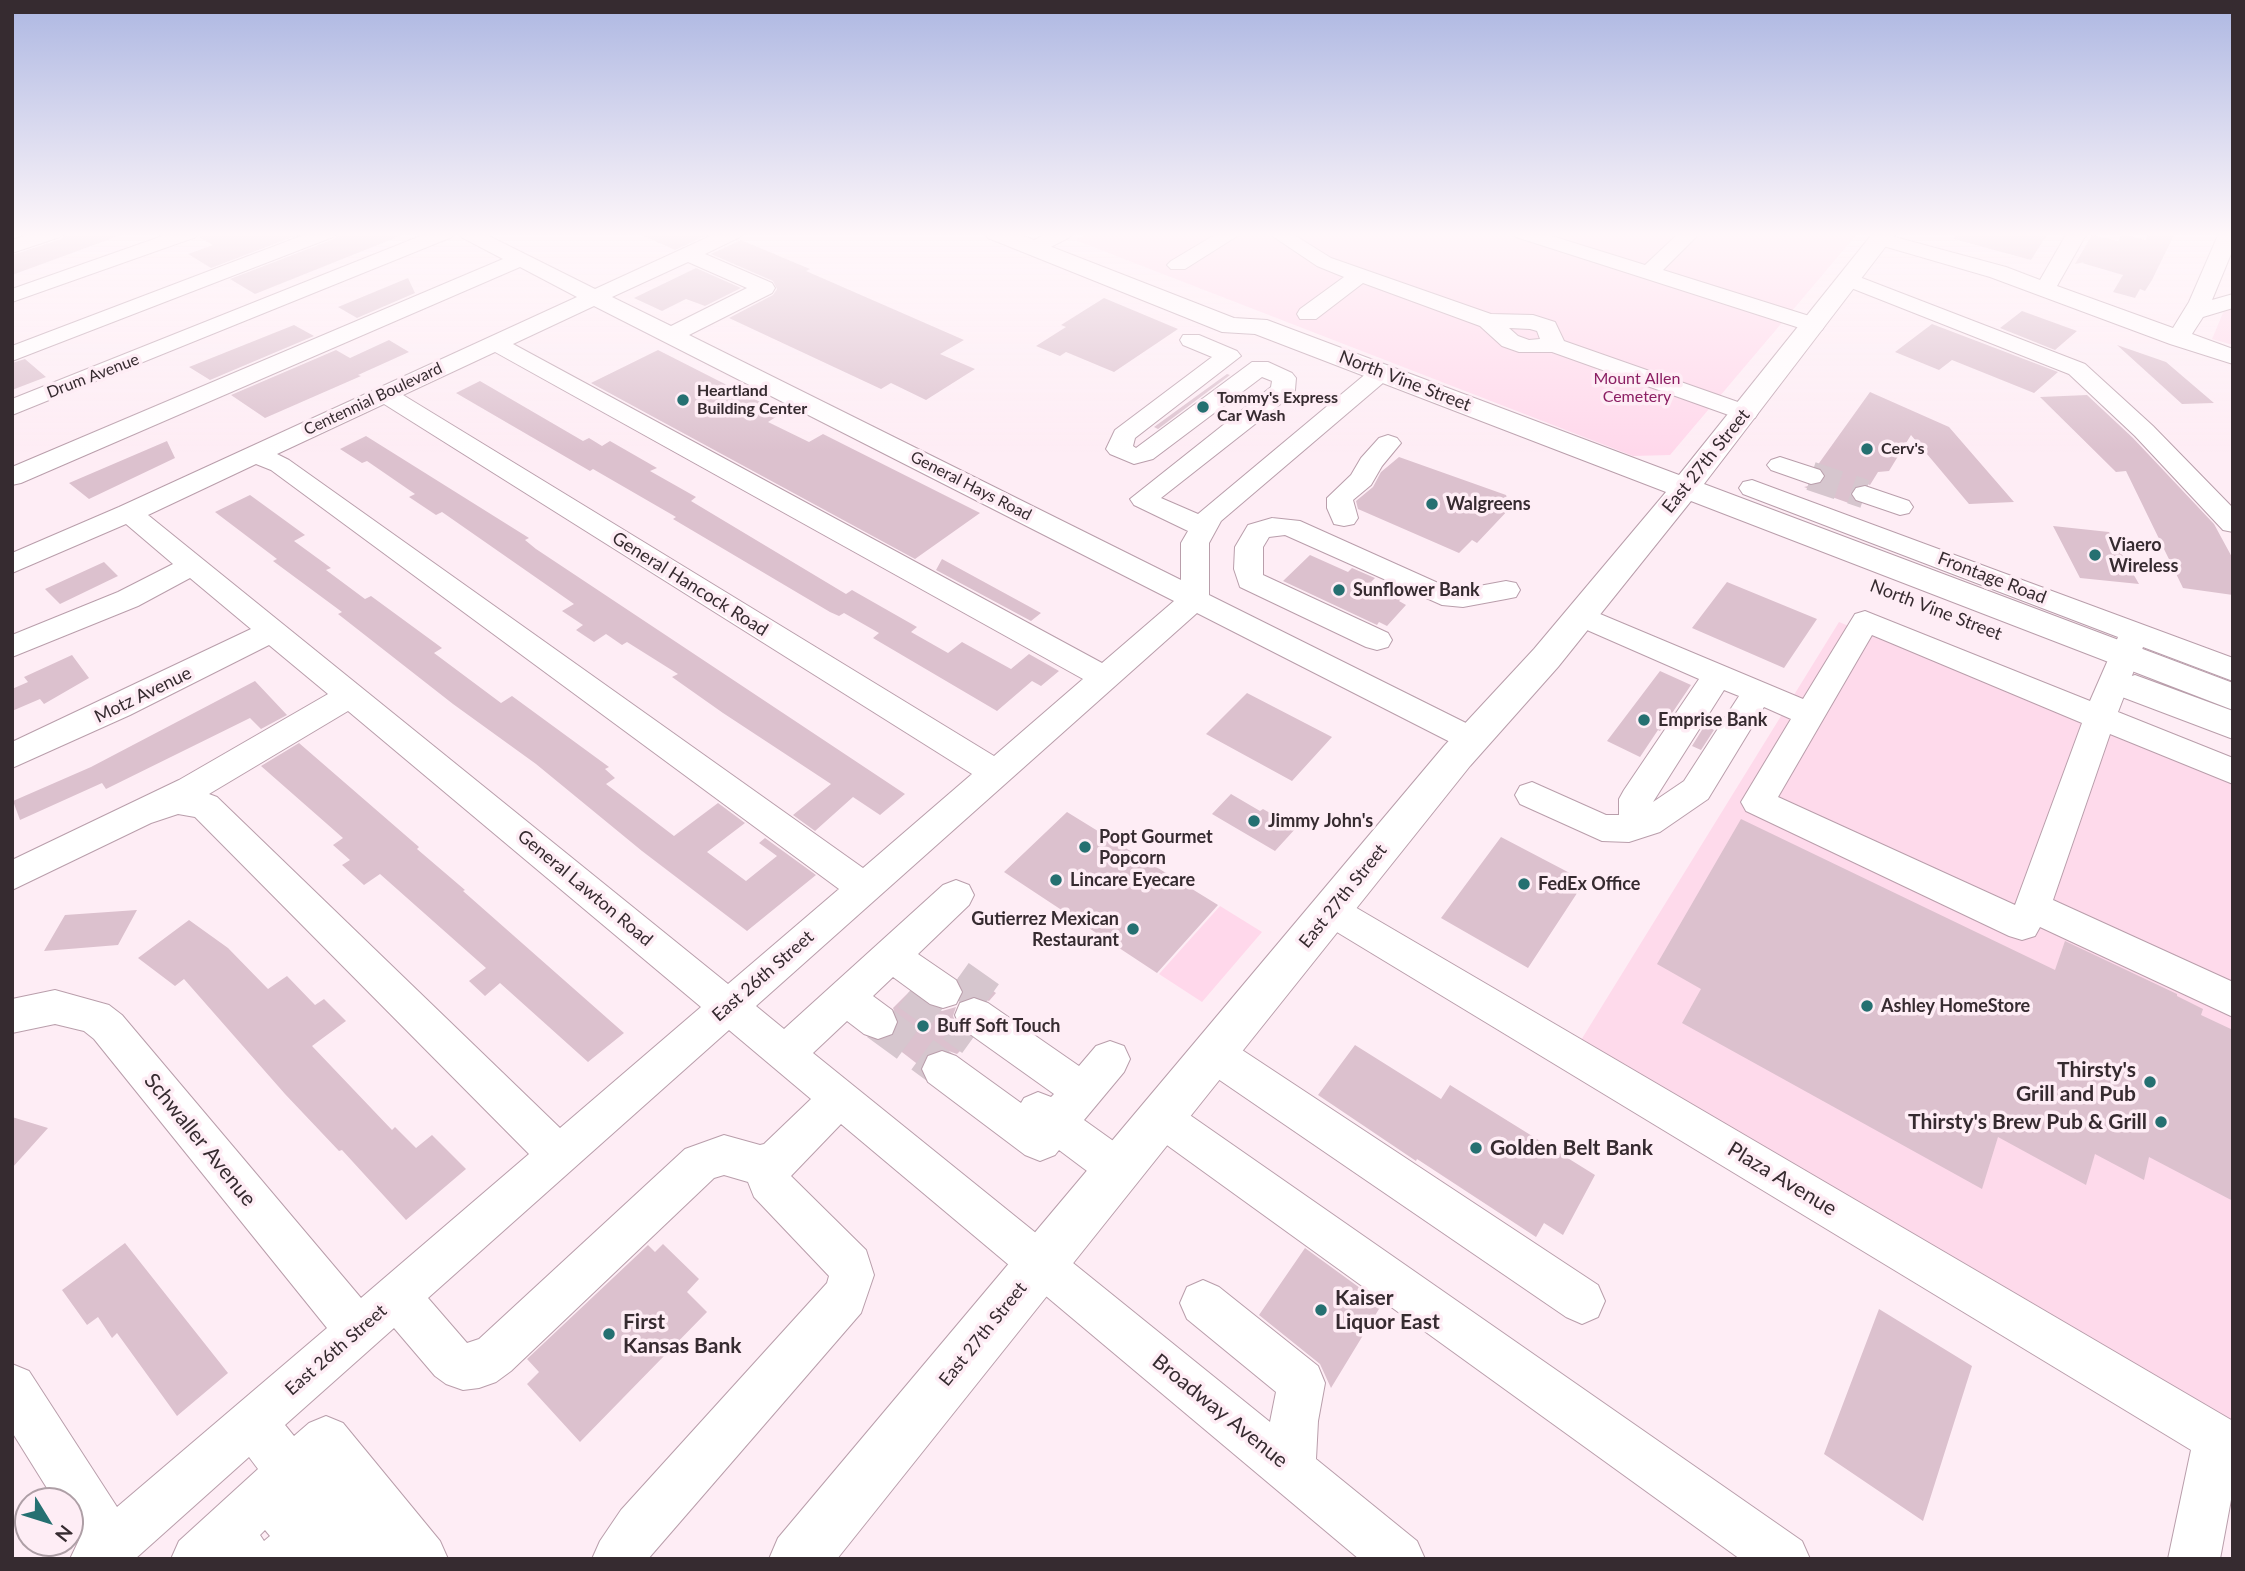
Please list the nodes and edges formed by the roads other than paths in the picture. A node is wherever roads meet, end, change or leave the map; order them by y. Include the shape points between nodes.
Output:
1 (136, 306) edge
2 (264, 306) edge
3 (411, 306) edge
4 (573, 306) edge
5 (615, 306) edge
6 (728, 306) edge
7 (1181, 306) edge
8 (1318, 306) edge
9 (1446, 306) edge
10 (1756, 306) edge
11 (1828, 306) edge
12 (1918, 306) edge
13 (2091, 306) edge
14 (2196, 306) edge
15 (2216, 306) edge
16 (2194, 313) junction
17 (1308, 314) dead end
18 (1814, 325) junction
19 (672, 335) junction
20 (2178, 339) junction
21 (1191, 340) dead end
22 (495, 343) junction
23 (2204, 347) junction
24 (12, 354) edge
25 (2233, 357) edge
26 (2233, 376) edge
27 (1373, 379) junction
28 (385, 394) junction
29 (12, 408) edge
30 (1745, 413) junction
31 (1388, 443) dead end
32 (255, 454) junction
33 (1780, 465) dead end
34 (1811, 476) tunnel mouth
35 (12, 477) edge
36 (1752, 488) dead end
37 (1865, 494) tunnel mouth
38 (1678, 498) junction
39 (1334, 507) dead end
40 (1900, 507) dead end
41 (129, 513) junction
42 (2233, 524) edge
43 (1202, 527) junction
44 (12, 564) edge
45 (193, 565) junction
46 (1506, 590) dead end
47 (1195, 599) junction
48 (1581, 616) junction
49 (272, 631) junction
50 (1377, 640) dead end
51 (12, 647) edge
52 (2123, 656) junction
53 (2233, 670) edge
54 (1105, 678) junction
55 (1738, 684) junction
56 (350, 695) junction
57 (2233, 697) edge
58 (1809, 714) junction
59 (2100, 718) junction
60 (2233, 726) edge
61 (1473, 740) junction
62 (12, 756) edge
63 (239, 761) junction
64 (2233, 772) edge
65 (996, 774) junction
66 (1532, 795) dead end
67 (205, 806) junction
68 (146, 812) junction
69 (1648, 822) junction
70 (12, 876) edge
71 (864, 888) junction
72 (956, 895) dead end
73 (2033, 907) junction
74 (1330, 911) junction
75 (875, 969) junction
76 (2233, 1000) edge
77 (728, 1007) junction
78 (12, 1016) edge
79 (1213, 1053) junction
80 (785, 1054) junction
81 (1083, 1091) junction
82 (839, 1098) junction
83 (1160, 1117) junction
84 (559, 1155) junction
85 (777, 1160) junction
86 (1118, 1169) junction
87 (1040, 1264) junction
88 (397, 1297) junction
89 (1582, 1301) dead end
90 (1203, 1303) dead end
91 (358, 1331) junction
92 (12, 1388) edge
93 (253, 1423) junction
94 (2225, 1444) edge
95 (1290, 1469) junction
96 (288, 1475) junction
97 (328, 1531) edge
98 (223, 1550) edge
99 (104, 1552) edge
100 (422, 1559) edge
101 (618, 1559) edge
102 (799, 1559) edge
103 (1399, 1559) edge
104 (1784, 1559) edge
105 (2194, 1559) edge

1 - 24 street
2 - 29 street, Drum Avenue
3 - 35 street
4 - 22 street, Centennial Boulevard
5 - 19 street, General Hays Road
6 - 19 street
7 - 27 main road, North Vine Street via 1231,326 1240,337
8 - 17 street
9 - 30 street via 1488,321 1510,341 1527,347 1554,345
10 - 18 street
11 - 18 main road, East 27th Street
12 - 42 street via 2077,369
13 - 20 street
14 - 16 street
15 - 16 street
16 - 20 street
18 - 30 main road, East 27th Street
19 - 47 street, General Hays Road
20 - 23 street
21 - 43 street via 1229,356 1125,435 1119,449 1135,456 1144,454 1260,367 1284,378 1283,390 1143,499
22 - 28 street, Centennial Boulevard
22 - 54 street
23 - 25 street
23 - 26 street
27 - 38 main road, North Vine Street
27 - 43 street via 1221,505
28 - 32 street, Centennial Boulevard
28 - 65 street, General Hancock Road
30 - 38 main road, East 27th Street
31 - 39 street
32 - 41 street, Centennial Boulevard
32 - 71 street via 279,465
33 - 34 street
36 - 52 street, Frontage Road
37 - 40 street
38 - 48 main road, East 27th Street
38 - 52 main road, North Vine Street
41 - 44 street, Centennial Boulevard
41 - 45 street, General Lawton Road
43 - 47 street via 1193,558
45 - 49 street, General Lawton Road
45 - 51 street via 128,600
46 - 50 street via 1463,598 1442,596 1290,527 1258,531 1249,547 1250,580
47 - 54 street, East 26th Street
47 - 61 street, General Hays Road
48 - 55 street
48 - 61 main road, East 27th Street
49 - 56 street, General Lawton Road
49 - 62 street, Motz Avenue
52 - 53 street, Frontage Road
52 - 57 main road, North Vine Street
52 - 59 street
52 - 60 main road, North Vine Street
54 - 65 street, East 26th Street
55 - 58 street
55 - 69 street via 1696,790
55 - 69 street via 1636,799
56 - 63 street
56 - 77 street, General Lawton Road
58 - 59 street via 1865,621
58 - 73 street via 1758,802 2022,925
59 - 64 street
59 - 73 street
61 - 74 main road, East 27th Street
63 - 67 street via 210,785
63 - 68 street
65 - 71 street, East 26th Street
66 - 69 street via 1602,828 1616,830
67 - 68 street via 177,801
67 - 84 street
68 - 70 street
71 - 77 street, East 26th Street
72 - 75 street
73 - 76 street
74 - 79 main road, East 27th Street
74 - 94 street, Plaza Avenue
75 - 75 street via 917,998
75 - 80 street
77 - 80 street, General Lawton Road
77 - 84 street, East 26th Street
78 - 91 street, Schwaller Avenue via 55,1007 95,1017 108,1027
79 - 83 main road, East 27th Street
79 - 89 street
80 - 82 street, General Lawton Road
81 - 81 street via 967,1035
81 - 86 street
82 - 85 street
82 - 87 street, General Lawton Road
83 - 86 main road, East 27th Street
83 - 104 street
84 - 88 street, East 26th Street
85 - 88 street via 760,1166 724,1155 700,1163 495,1356 478,1365 463,1367 451,1360
85 - 101 street via 769,1183 844,1257 852,1275 850,1286 639,1528
86 - 87 main road, East 27th Street
87 - 95 street, Broadway Avenue
87 - 102 main road, East 27th Street
88 - 91 street, East 26th Street
90 - 95 street via 1301,1383
91 - 93 street, East 26th Street
92 - 99 street
93 - 96 street
93 - 99 street, East 26th Street
94 - 105 street
95 - 103 street, Broadway Avenue
96 - 97 street
96 - 97 street via 326,1440
96 - 98 street
97 - 100 street

